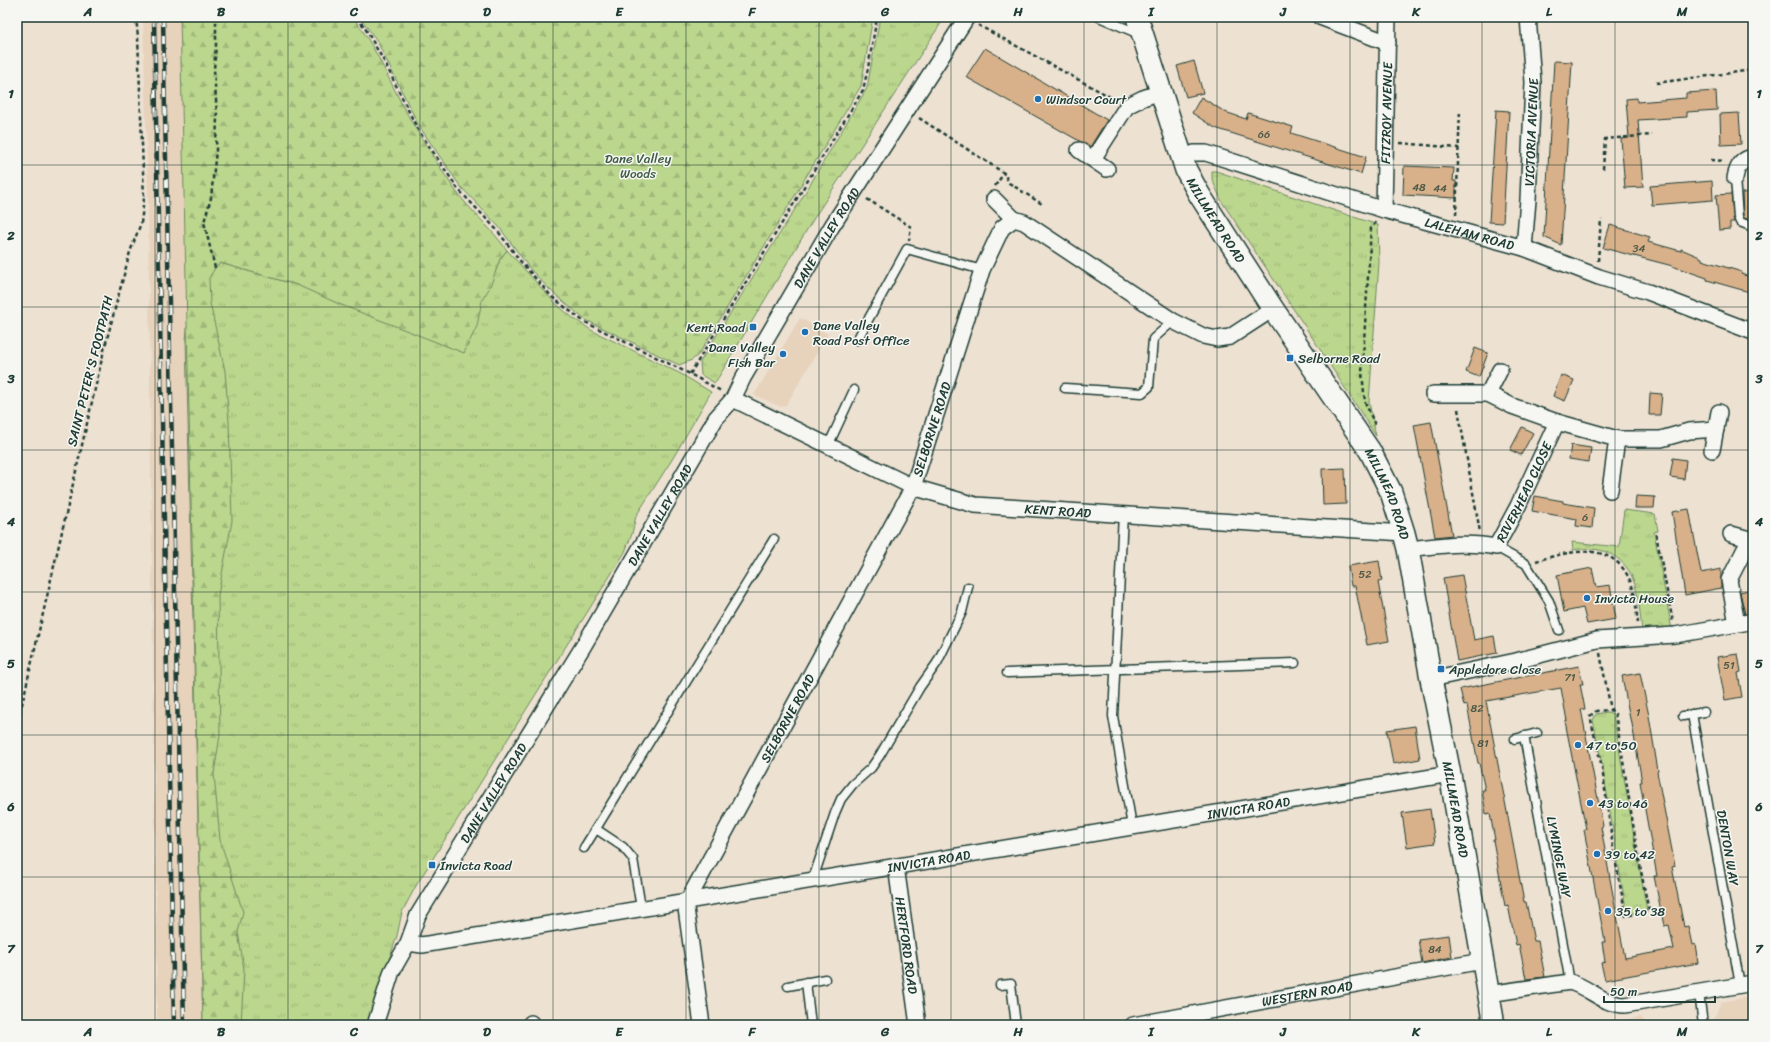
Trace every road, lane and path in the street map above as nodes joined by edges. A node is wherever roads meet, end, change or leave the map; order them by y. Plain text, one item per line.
1 (136, 17) edge
2 (216, 17) edge
3 (357, 17) edge
4 (877, 17) edge
5 (1099, 17) edge
6 (1320, 17) edge
7 (1388, 17) edge
8 (1528, 17) edge
9 (966, 18) edge
10 (1140, 26) edge
11 (1388, 43) junction
12 (1753, 70) edge
13 (1656, 83) dead end
14 (1161, 92) junction
15 (1127, 106) junction
16 (1460, 109) dead end
17 (907, 111) junction
18 (1652, 135) dead end
19 (1386, 142) junction
20 (1459, 148) junction
21 (1079, 150) dead end
22 (1753, 157) edge
23 (1093, 159) junction
24 (1182, 159) junction
25 (1107, 169) dead end
26 (1603, 169) dead end
27 (1735, 178) joint
28 (855, 191) junction
29 (994, 199) dead end
30 (1042, 204) dead end
31 (1384, 210) junction
32 (1014, 219) junction
33 (1601, 219) dead end
34 (1753, 227) edge
35 (1453, 229) junction
36 (1524, 248) junction
37 (907, 249) junction
38 (215, 268) dead end
39 (982, 270) junction
40 (1599, 277) junction
41 (1273, 309) junction
42 (1173, 321) junction
43 (1753, 332) edge
44 (857, 340) dead end
45 (1500, 370) dead end
46 (690, 374) junction
47 (1066, 388) dead end
48 (854, 390) dead end
49 (1455, 393) junction
50 (1432, 394) dead end
51 (1488, 394) junction
52 (733, 399) junction
53 (1719, 412) dead end
54 (1557, 422) junction
55 (1716, 429) junction
56 (1617, 439) junction
57 (828, 446) junction
58 (1712, 450) dead end
59 (1370, 451) junction
60 (913, 487) junction
61 (1610, 490) dead end
62 (1123, 514) junction
63 (1656, 534) dead end
64 (1731, 534) dead end
65 (774, 540) dead end
66 (1752, 540) edge
67 (1406, 541) junction
68 (1489, 545) junction
69 (1526, 564) junction
70 (968, 588) dead end
71 (1559, 630) dead end
72 (1675, 635) junction
73 (1640, 637) junction
74 (1597, 640) junction
75 (1295, 662) dead end
76 (1115, 670) junction
77 (1007, 673) dead end
78 (1431, 679) junction
79 (1611, 710) junction
80 (1704, 712) dead end
81 (1692, 714) junction
82 (1683, 716) dead end
83 (17, 726) edge
84 (1537, 733) dead end
85 (1524, 736) junction
86 (1515, 739) dead end
87 (1450, 774) junction
88 (1132, 826) junction
89 (596, 829) junction
90 (584, 848) dead end
91 (896, 866) junction
92 (813, 880) junction
93 (686, 901) junction
94 (641, 908) junction
95 (408, 943) junction
96 (1482, 961) junction
97 (825, 979) dead end
98 (806, 982) junction
99 (1570, 982) junction
100 (1746, 984) edge
101 (1000, 985) dead end
102 (788, 986) dead end
103 (1699, 992) junction
104 (1488, 994) junction
105 (375, 1025) edge
106 (702, 1025) edge
107 (811, 1025) edge
108 (918, 1025) edge
109 (1016, 1025) edge
110 (1133, 1025) edge
111 (1494, 1025) edge
112 (1703, 1025) edge

1 - 83 path, SAINT PETER'S FOOTPATH
2 - 38 path
3 - 46 path
4 - 46 path
5 - 10 lane
6 - 11 street
7 - 11 street, FITZROY AVENUE
8 - 36 street, VICTORIA AVENUE
9 - 15 path
9 - 17 street, DANE VALLEY ROAD
10 - 14 main road, MILLMEAD ROAD
11 - 19 street, FITZROY AVENUE
12 - 13 path
14 - 15 street
14 - 24 main road, MILLMEAD ROAD
15 - 23 street
16 - 20 path
17 - 28 street, DANE VALLEY ROAD
17 - 30 path
18 - 26 path
19 - 20 path
19 - 31 street, FITZROY AVENUE
20 - 35 path
21 - 23 street
22 - 27 street
23 - 25 street
24 - 31 street, LALEHAM ROAD
24 - 41 main road, MILLMEAD ROAD
27 - 34 lane
28 - 37 path
28 - 52 street, DANE VALLEY ROAD
29 - 32 street
31 - 35 street, LALEHAM ROAD
31 - 59 path
32 - 39 street, SELBORNE ROAD
32 - 42 street
33 - 40 path
35 - 36 street, LALEHAM ROAD
36 - 40 street, LALEHAM ROAD
37 - 39 lane
37 - 44 lane
39 - 60 street, SELBORNE ROAD
40 - 43 street, LALEHAM ROAD
41 - 42 street
41 - 59 main road, MILLMEAD ROAD
42 - 47 lane
45 - 51 street
46 - 52 path
48 - 57 lane
49 - 50 street
49 - 51 street
49 - 68 path
51 - 54 street
52 - 57 street, KENT ROAD
52 - 95 street, DANE VALLEY ROAD
53 - 55 street
54 - 56 street
54 - 68 street, RIVERHEAD CLOSE
55 - 56 street
55 - 58 street
56 - 61 street
57 - 60 street, KENT ROAD
59 - 67 main road, MILLMEAD ROAD
60 - 62 street, KENT ROAD
60 - 93 street, SELBORNE ROAD
62 - 67 street, KENT ROAD
62 - 76 lane
63 - 72 path
64 - 66 street
65 - 89 lane
66 - 72 street
67 - 68 street, RIVERHEAD CLOSE
67 - 78 main road, MILLMEAD ROAD
68 - 69 lane
69 - 71 lane
69 - 73 path
70 - 92 lane
72 - 73 street
73 - 74 street
74 - 78 street
74 - 79 path
75 - 76 lane
76 - 77 lane
76 - 88 lane
78 - 87 main road, MILLMEAD ROAD
79 - 79 path
80 - 81 lane
81 - 82 lane
81 - 100 lane, DENTON WAY
84 - 85 lane
85 - 86 lane
85 - 99 lane, LYMINGE WAY
87 - 88 street, INVICTA ROAD
87 - 96 main road, MILLMEAD ROAD
88 - 91 street, INVICTA ROAD
89 - 90 lane
89 - 94 lane
91 - 92 street, INVICTA ROAD
91 - 108 street, HERTFORD ROAD
92 - 93 street, INVICTA ROAD
93 - 94 street, INVICTA ROAD
93 - 106 street
94 - 95 street, INVICTA ROAD
95 - 105 street, DANE VALLEY ROAD
96 - 104 main road, MILLMEAD ROAD
96 - 110 street, WESTERN ROAD
97 - 98 lane
98 - 102 lane
98 - 107 lane
99 - 103 street
99 - 104 street
100 - 103 street
101 - 109 lane
103 - 112 lane
104 - 111 main road, MILLMEAD ROAD

